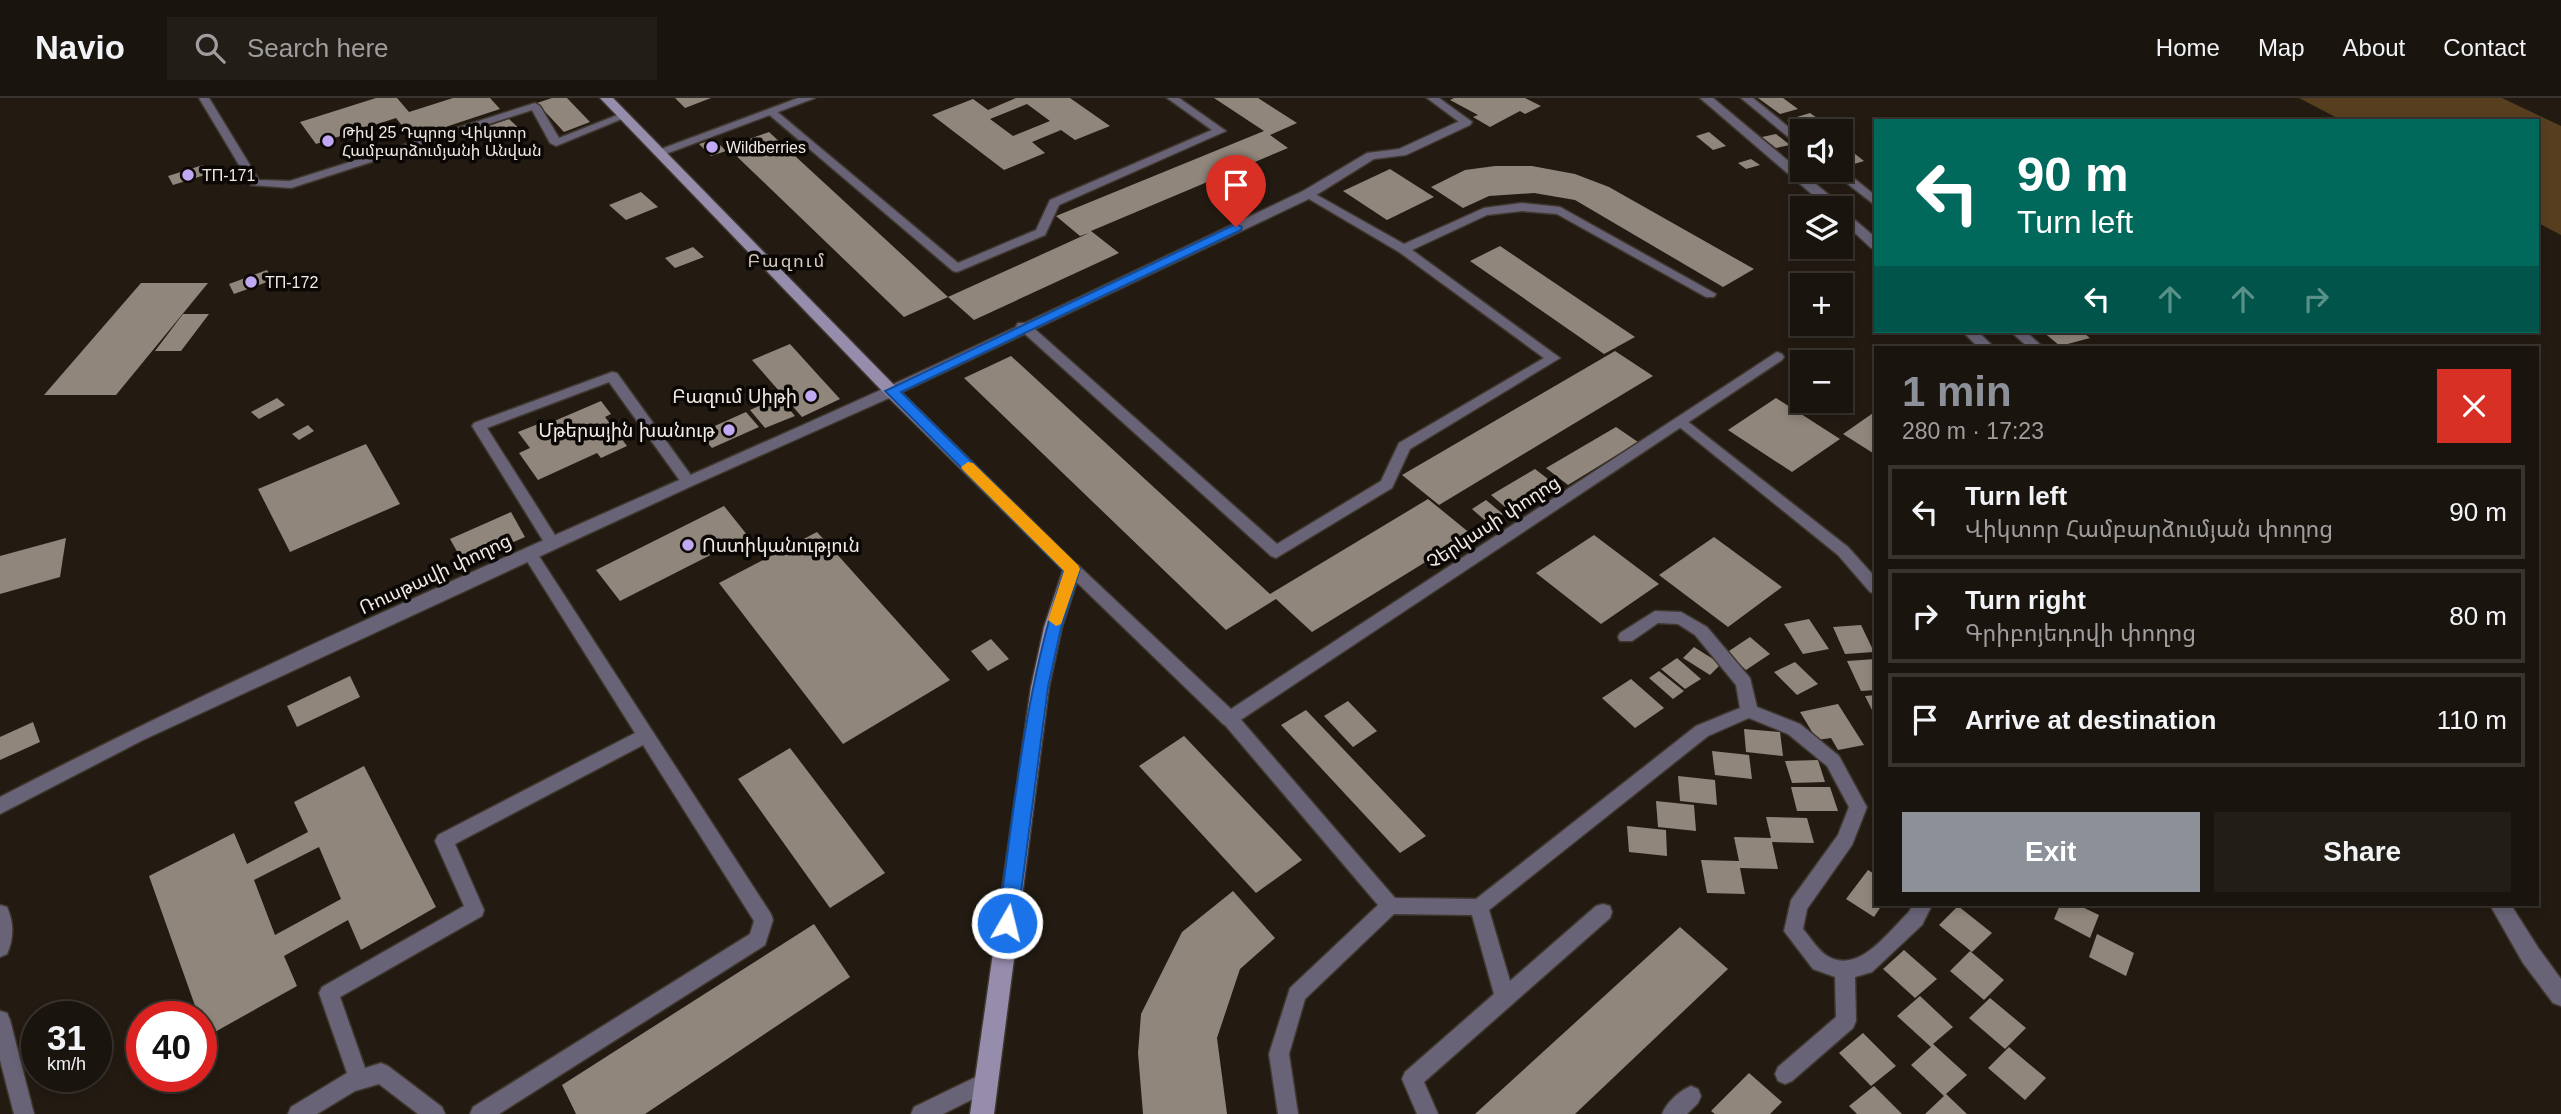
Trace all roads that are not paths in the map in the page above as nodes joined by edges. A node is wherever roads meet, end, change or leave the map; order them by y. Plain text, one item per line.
1 (204, 98) edge
2 (606, 98) edge
3 (809, 98) edge
4 (1172, 98) edge
5 (1432, 98) edge
6 (1706, 98) edge
7 (1746, 98) edge
8 (771, 112) junction
9 (624, 116) junction
10 (1466, 122) joint
11 (1790, 133) edge
12 (659, 152) junction
13 (1851, 182) edge
14 (1308, 194) junction
15 (1822, 196) edge
16 (1874, 200) edge
17 (1853, 224) edge
18 (1874, 243) edge
19 (1403, 249) junction
20 (1710, 294) dead end
21 (1023, 327) junction
22 (1971, 333) edge
23 (2019, 333) edge
24 (1986, 346) edge
25 (2034, 346) edge
26 (1777, 357) dead end
27 (891, 391) junction
28 (1682, 422) junction
29 (688, 481) junction
30 (552, 543) junction
31 (530, 554) junction
32 (1072, 569) junction
33 (1874, 586) edge
34 (1626, 636) dead end
35 (1749, 710) junction
36 (1230, 719) junction
37 (646, 735) junction
38 (0, 806) edge
39 (1390, 906) junction
40 (1479, 906) junction
41 (1922, 906) edge
42 (2501, 906) edge
43 (0, 912) edge
44 (1603, 912) dead end
45 (0, 948) edge
46 (1845, 971) junction
47 (2561, 996) edge
48 (1505, 997) junction
49 (0, 1020) edge
50 (1785, 1074) dead end
51 (359, 1079) junction
52 (986, 1082) junction
53 (1690, 1096) dead end
54 (24, 1114) edge
55 (298, 1114) edge
56 (436, 1114) edge
57 (480, 1114) edge
58 (921, 1114) edge
59 (982, 1114) edge
60 (1288, 1114) edge
61 (1428, 1114) edge
62 (1672, 1114) edge

1 - 9 lane
2 - 9 street
3 - 8 street
4 - 8 lane
5 - 10 lane
6 - 15 street
7 - 11 lane
8 - 12 street
9 - 12 street
10 - 14 street, Ռուսթավի փողոց
12 - 27 street
13 - 16 lane
14 - 19 lane
14 - 21 street, Ռուսթավի փողոց
17 - 18 street
19 - 20 lane
19 - 21 lane
21 - 27 street, Ռուսթավի փողոց
22 - 24 street
23 - 25 lane
26 - 28 street, Չերկասի փողոց
27 - 29 street, Ռուսթավի փողոց
27 - 32 street
28 - 33 lane
28 - 36 street, Չերկասի փողոց
29 - 30 street, Ռուսթավի փողոց
29 - 30 lane
30 - 31 street, Ռուսթավի փողոց
31 - 37 lane
31 - 38 street, Ռուսթավի փողոց
32 - 36 street
32 - 52 street
34 - 35 lane
35 - 40 lane
35 - 46 lane
36 - 39 lane
37 - 51 lane
37 - 57 lane
39 - 40 lane
39 - 60 lane
40 - 48 lane
41 - 46 lane
42 - 47 street
43 - 45 lane
44 - 48 lane
46 - 50 lane
48 - 61 lane
49 - 54 lane
51 - 55 lane
51 - 56 lane
52 - 58 lane
52 - 59 street
53 - 62 lane

